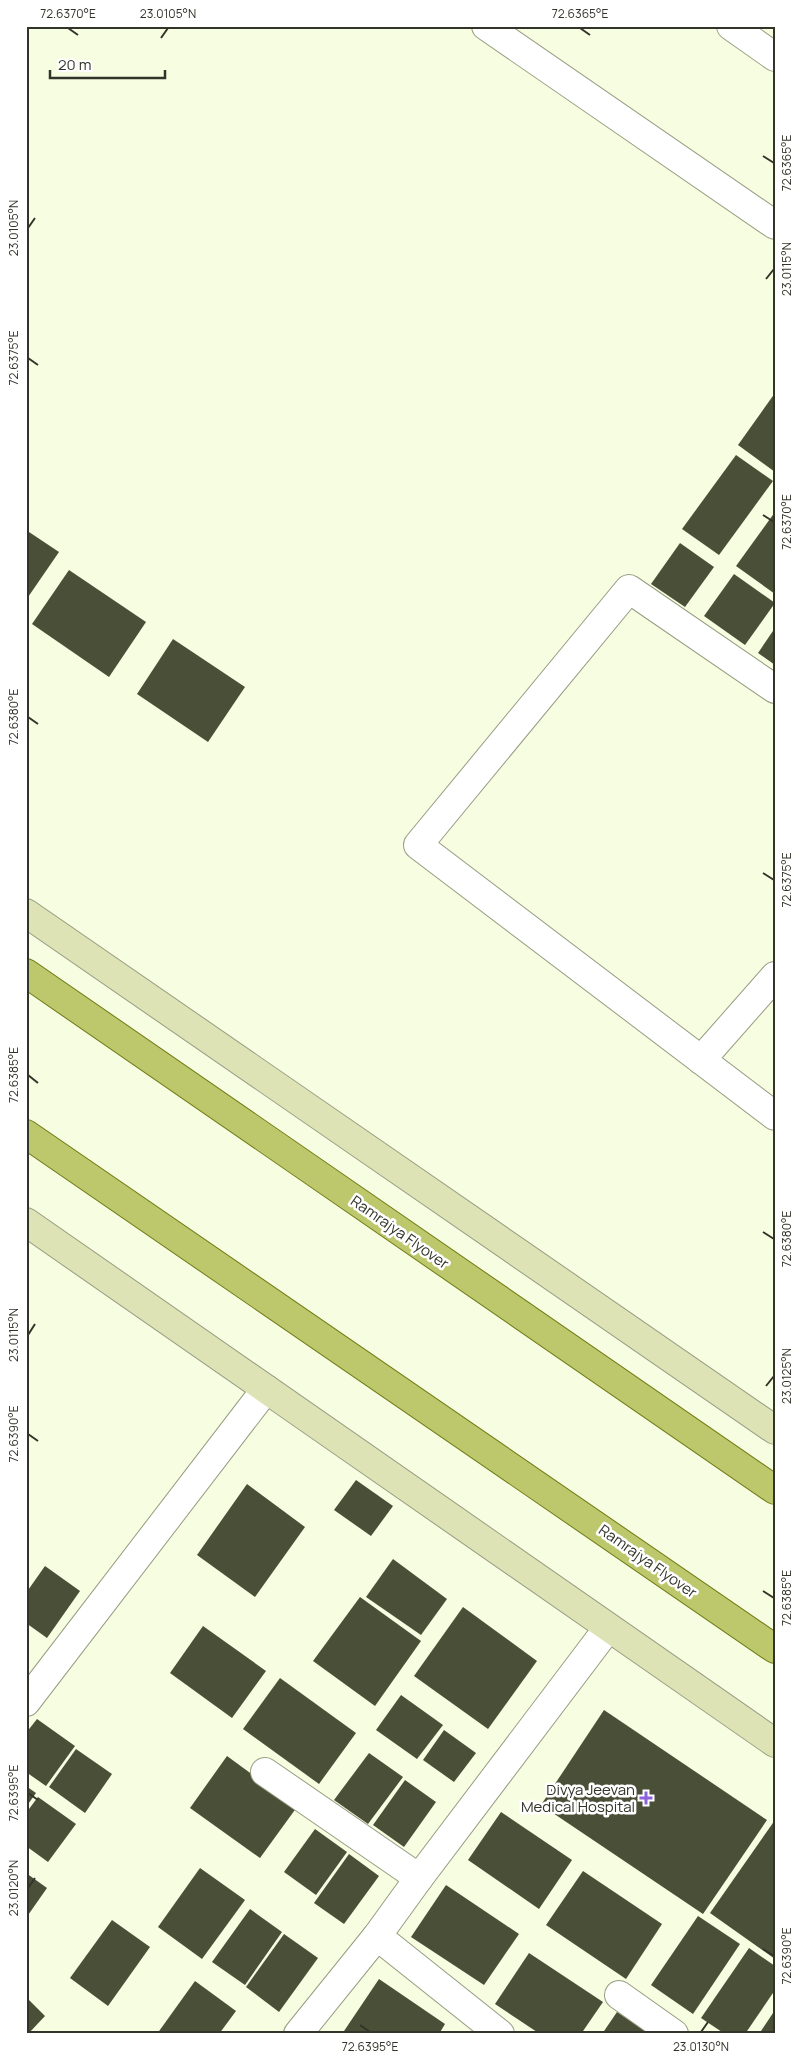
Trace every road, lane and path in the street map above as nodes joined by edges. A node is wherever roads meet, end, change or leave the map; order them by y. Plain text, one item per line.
1 (486, 26) edge
2 (731, 26) edge
3 (775, 57) edge
4 (775, 225) edge
5 (775, 689) edge
6 (26, 913) edge
7 (26, 973) edge
8 (775, 976) edge
9 (701, 1060) junction
10 (775, 1116) edge
11 (26, 1134) edge
12 (26, 1222) edge
13 (266, 1389) junction
14 (775, 1430) edge
15 (775, 1490) edge
16 (608, 1628) junction
17 (775, 1649) edge
18 (26, 1702) edge
19 (775, 1743) edge
20 (265, 1772) dead end
21 (419, 1878) junction
22 (377, 1936) junction
23 (619, 1995) dead end
24 (298, 2034) edge
25 (500, 2034) edge
26 (674, 2034) edge

1 - 4 street
2 - 3 street
5 - 9 street
6 - 14 street
7 - 15 main road, Ramrajya Flyover
8 - 9 street
9 - 10 street
11 - 17 main road, Ramrajya Flyover
12 - 13 street
13 - 16 street
13 - 18 street
16 - 19 street
16 - 21 street
20 - 21 street
21 - 22 street
22 - 24 street
22 - 25 street
23 - 26 street

